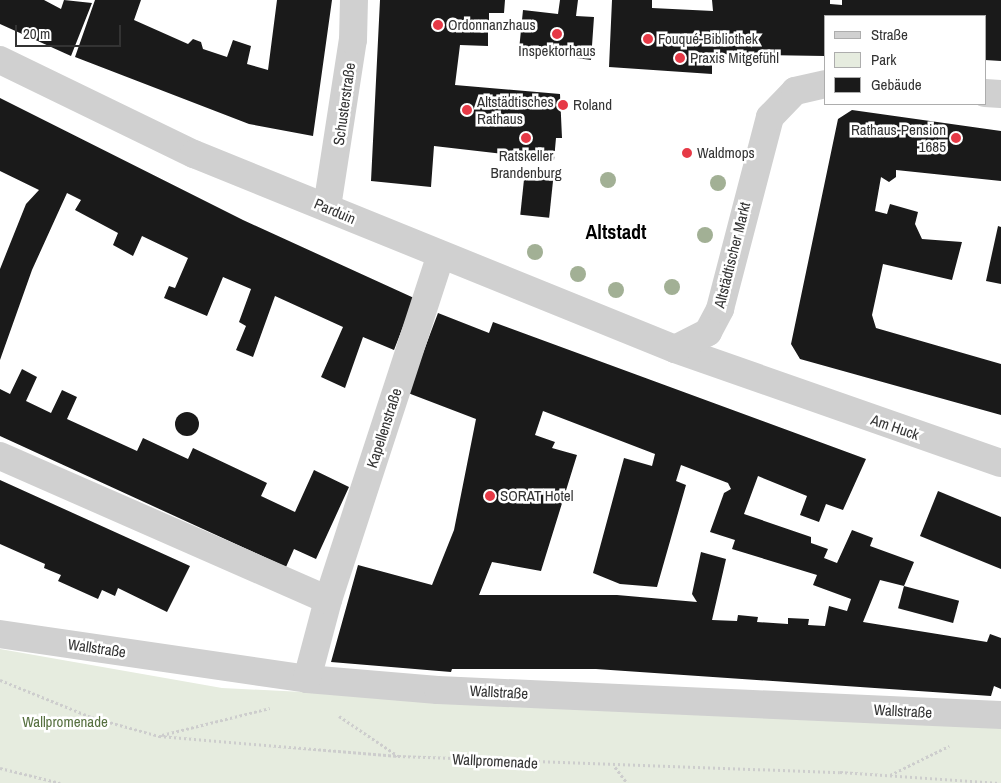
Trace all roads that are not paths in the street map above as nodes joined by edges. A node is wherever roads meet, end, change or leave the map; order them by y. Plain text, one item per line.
1 (354, 0) edge
2 (0, 60) edge
3 (824, 84) edge
4 (986, 93) edge
5 (1001, 94) edge
6 (327, 207) junction
7 (440, 257) junction
8 (675, 349) junction
9 (0, 456) edge
10 (1001, 463) edge
11 (328, 600) junction
12 (0, 634) edge
13 (307, 679) junction
14 (1001, 715) edge

1 - 6 street, Schusterstraße
2 - 6 street, Parduin
3 - 8 street, Altstädtischer Markt
4 - 5 street
6 - 7 street, Parduin
7 - 8 street, Parduin
7 - 11 street, Kapellenstraße
8 - 10 street, Am Huck
9 - 11 street
11 - 13 street, Kapellenstraße
12 - 13 street, Wallstraße
13 - 14 street, Wallstraße

